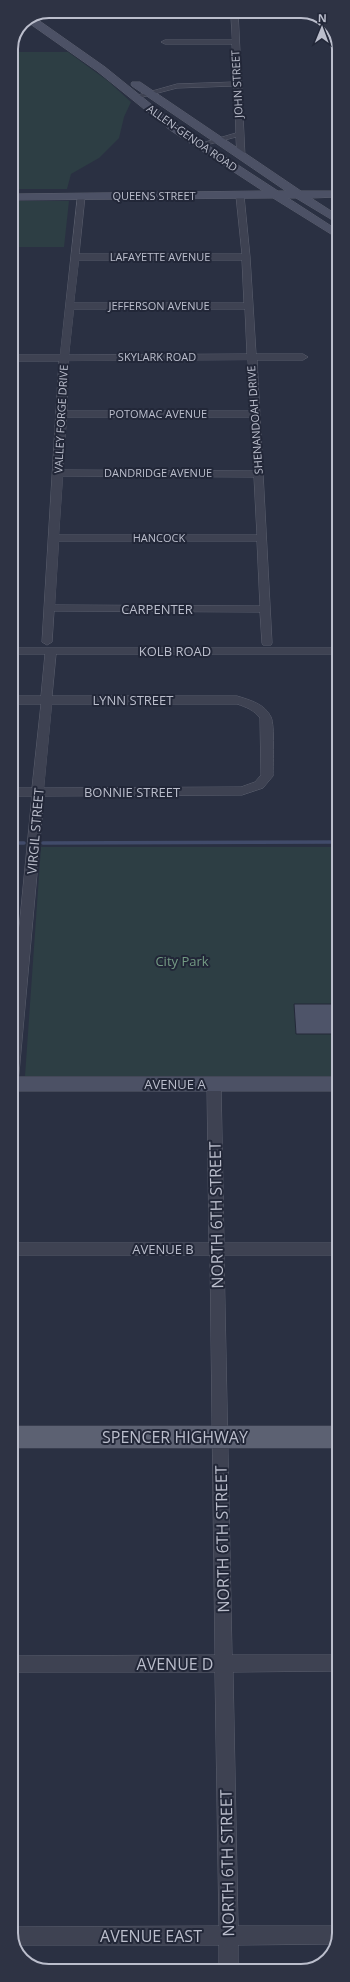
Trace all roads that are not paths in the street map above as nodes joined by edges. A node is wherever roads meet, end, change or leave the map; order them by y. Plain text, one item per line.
1 (234, 18) edge
2 (41, 19) edge
3 (34, 22) edge
4 (57, 34) junction
5 (165, 42) dead end
6 (235, 42) junction
7 (237, 84) junction
8 (149, 93) junction
9 (136, 97) junction
10 (240, 134) junction
11 (217, 141) junction
12 (199, 145) junction
13 (241, 157) junction
14 (332, 194) edge
15 (297, 195) junction
16 (81, 196) junction
17 (240, 196) junction
18 (276, 196) junction
19 (18, 197) edge
20 (332, 217) edge
21 (332, 232) edge
22 (74, 257) junction
23 (246, 257) junction
24 (70, 306) junction
25 (248, 306) junction
26 (250, 357) junction
27 (303, 357) dead end
28 (18, 358) edge
29 (64, 358) junction
30 (62, 414) junction
31 (254, 414) junction
32 (58, 473) junction
33 (259, 474) junction
34 (55, 538) junction
35 (262, 538) junction
36 (49, 608) junction
37 (265, 609) junction
38 (267, 643) dead end
39 (49, 646) junction
40 (18, 650) edge
41 (332, 650) edge
42 (18, 700) edge
43 (46, 700) junction
44 (253, 788) joint
45 (18, 792) edge
46 (38, 792) junction
47 (18, 1008) edge
48 (18, 1084) edge
49 (214, 1084) junction
50 (332, 1084) edge
51 (18, 1249) edge
52 (217, 1249) junction
53 (332, 1249) edge
54 (18, 1437) edge
55 (220, 1437) junction
56 (332, 1437) edge
57 (332, 1663) edge
58 (18, 1664) edge
59 (224, 1664) junction
60 (332, 1935) edge
61 (18, 1936) edge
62 (228, 1936) junction
63 (229, 1964) edge

1 - 6 street, JOHN STREET
2 - 4 main road, ALLEN-GENOA ROAD
3 - 4 main road, ALLEN-GENOA ROAD
4 - 8 main road, ALLEN-GENOA ROAD
4 - 9 main road, ALLEN-GENOA ROAD
5 - 6 street
6 - 7 street, JOHN STREET
7 - 8 street
7 - 10 street, JOHN STREET
8 - 9 street
8 - 11 main road, ALLEN-GENOA ROAD
9 - 12 main road, ALLEN-GENOA ROAD
10 - 11 street
10 - 13 street, JOHN STREET
11 - 12 street
11 - 13 main road, ALLEN-GENOA ROAD
12 - 18 main road, ALLEN-GENOA ROAD
13 - 15 main road, ALLEN-GENOA ROAD
14 - 15 main road, QUEENS STREET
15 - 18 main road, QUEENS STREET
15 - 20 main road, ALLEN-GENOA ROAD
16 - 17 main road, QUEENS STREET
16 - 19 main road, QUEENS STREET
16 - 22 street, VALLEY FORGE DRIVE
17 - 18 main road, QUEENS STREET
17 - 23 street, SHENANDOAH DRIVE
18 - 21 main road, ALLEN-GENOA ROAD
22 - 23 street, LAFAYETTE AVENUE
22 - 24 street, VALLEY FORGE DRIVE
23 - 25 street, SHENANDOAH DRIVE
24 - 25 street, JEFFERSON AVENUE
24 - 29 street, VALLEY FORGE DRIVE
25 - 26 street, SHENANDOAH DRIVE
26 - 27 street, SKYLARK ROAD
26 - 29 street, SKYLARK ROAD
26 - 31 street, SHENANDOAH DRIVE
28 - 29 street, SKYLARK ROAD
29 - 30 street, VALLEY FORGE DRIVE
30 - 31 street, POTOMAC AVENUE
30 - 32 street, VALLEY FORGE DRIVE
31 - 33 street, SHENANDOAH DRIVE
32 - 33 street, DANDRIDGE AVENUE
32 - 34 street, VALLEY FORGE DRIVE
33 - 35 street, SHENANDOAH DRIVE
34 - 35 street, HANCOCK
34 - 36 street, VALLEY FORGE DRIVE
35 - 37 street, SHENANDOAH DRIVE
36 - 37 street, CARPENTER
36 - 39 street, VALLEY FORGE DRIVE
37 - 38 street, SHENANDOAH DRIVE
39 - 40 street, KOLB ROAD
39 - 41 street, KOLB ROAD
39 - 43 street, VIRGIL STREET
42 - 43 street, LYNN STREET
43 - 44 street, LYNN STREET
43 - 46 street, VIRGIL STREET
44 - 46 street, BONNIE STREET
45 - 46 street, BONNIE STREET
46 - 47 street, VIRGIL STREET
48 - 49 main road, AVENUE A
49 - 50 main road, AVENUE A
49 - 52 street, NORTH 6TH STREET
51 - 52 street, AVENUE B
52 - 53 street, AVENUE B
52 - 55 street, NORTH 6TH STREET
54 - 55 main road, SPENCER HIGHWAY
55 - 56 main road, SPENCER HIGHWAY
55 - 59 street, NORTH 6TH STREET
57 - 59 street, AVENUE D
58 - 59 street, AVENUE D
59 - 62 street, NORTH 6TH STREET
60 - 62 street, AVENUE EAST
61 - 62 street, AVENUE EAST
62 - 63 street, NORTH 6TH STREET

